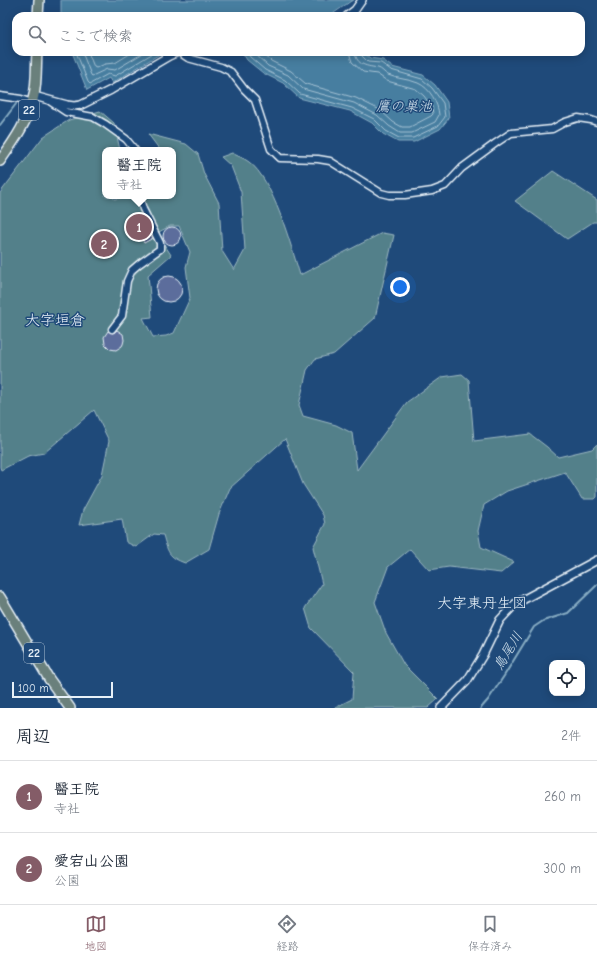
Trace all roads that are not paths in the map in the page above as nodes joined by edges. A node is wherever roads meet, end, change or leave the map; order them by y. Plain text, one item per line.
1 (39, 0) edge
2 (362, 0) edge
3 (38, 12) edge
4 (352, 12) edge
5 (37, 56) edge
6 (169, 56) edge
7 (185, 56) edge
8 (0, 96) edge
9 (43, 99) junction
10 (33, 100) junction
11 (597, 122) edge
12 (133, 147) edge
13 (0, 161) edge
14 (140, 199) edge
15 (112, 328) dead end
16 (597, 560) edge
17 (0, 597) edge
18 (70, 708) edge
19 (441, 708) edge

1 - 3 main road
2 - 4 street
5 - 10 main road, 22
6 - 9 street
7 - 11 street
8 - 10 street
9 - 10 street
9 - 12 street
10 - 13 main road, 22
14 - 15 street
16 - 19 street
17 - 18 main road, 22

